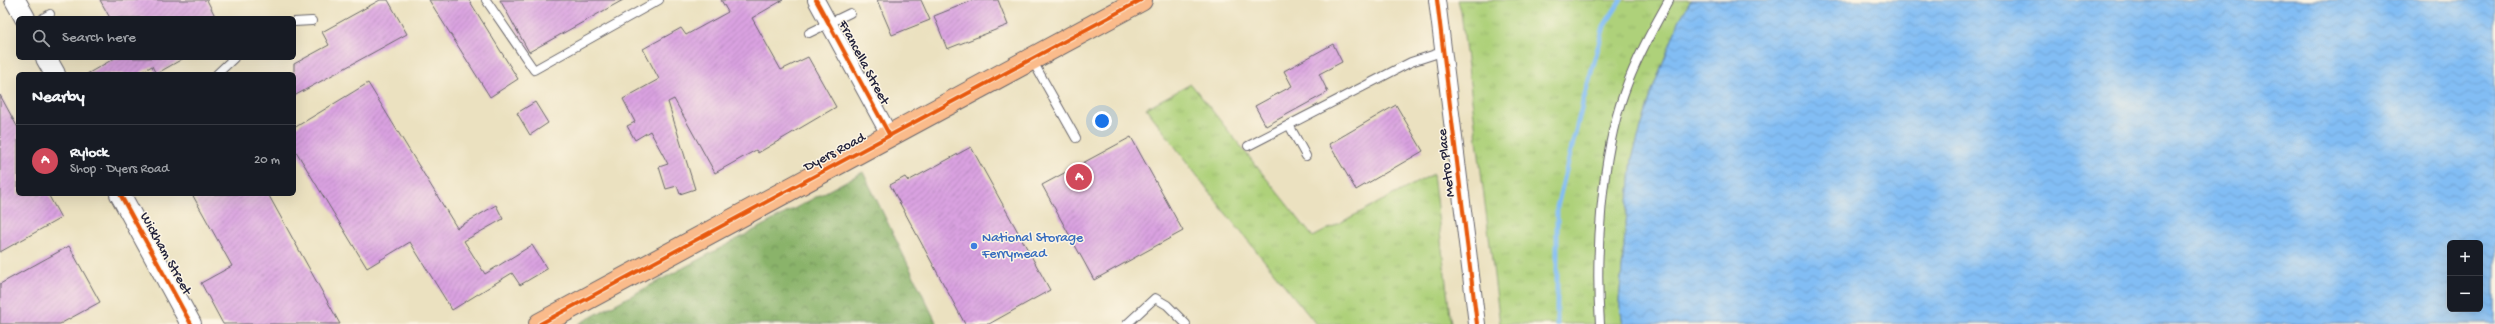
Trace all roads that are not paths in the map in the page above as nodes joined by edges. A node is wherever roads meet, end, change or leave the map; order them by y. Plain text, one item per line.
1 (15, 0) edge
2 (486, 0) edge
3 (659, 0) edge
4 (816, 0) edge
5 (1141, 0) edge
6 (1437, 0) edge
7 (1669, 0) edge
8 (850, 13) dead end
9 (24, 16) edge
10 (312, 20) dead end
11 (296, 22) edge
12 (829, 24) junction
13 (809, 33) dead end
14 (1444, 51) junction
15 (47, 60) edge
16 (232, 60) edge
17 (1032, 60) junction
18 (54, 72) edge
19 (219, 72) edge
20 (1289, 125) junction
21 (890, 136) junction
22 (1076, 138) dead end
23 (1248, 146) dead end
24 (1306, 156) dead end
25 (121, 196) edge
26 (191, 324) edge
27 (540, 324) edge
28 (1126, 324) edge
29 (1186, 324) edge
30 (1477, 324) edge
31 (1600, 324) edge

1 - 9 street
2 - 3 lane
4 - 12 street, Francella Street
5 - 17 highway, Dyers Road
6 - 14 street, Metro Place
7 - 31 lane
8 - 12 lane
10 - 11 lane
12 - 13 lane
12 - 21 street, Francella Street
14 - 20 lane
14 - 30 street, Metro Place
15 - 18 street
16 - 19 lane
17 - 21 highway, Dyers Road
17 - 22 lane
20 - 23 lane
20 - 24 lane
21 - 27 highway, Dyers Road
25 - 26 street, Wickham Street
28 - 29 lane

